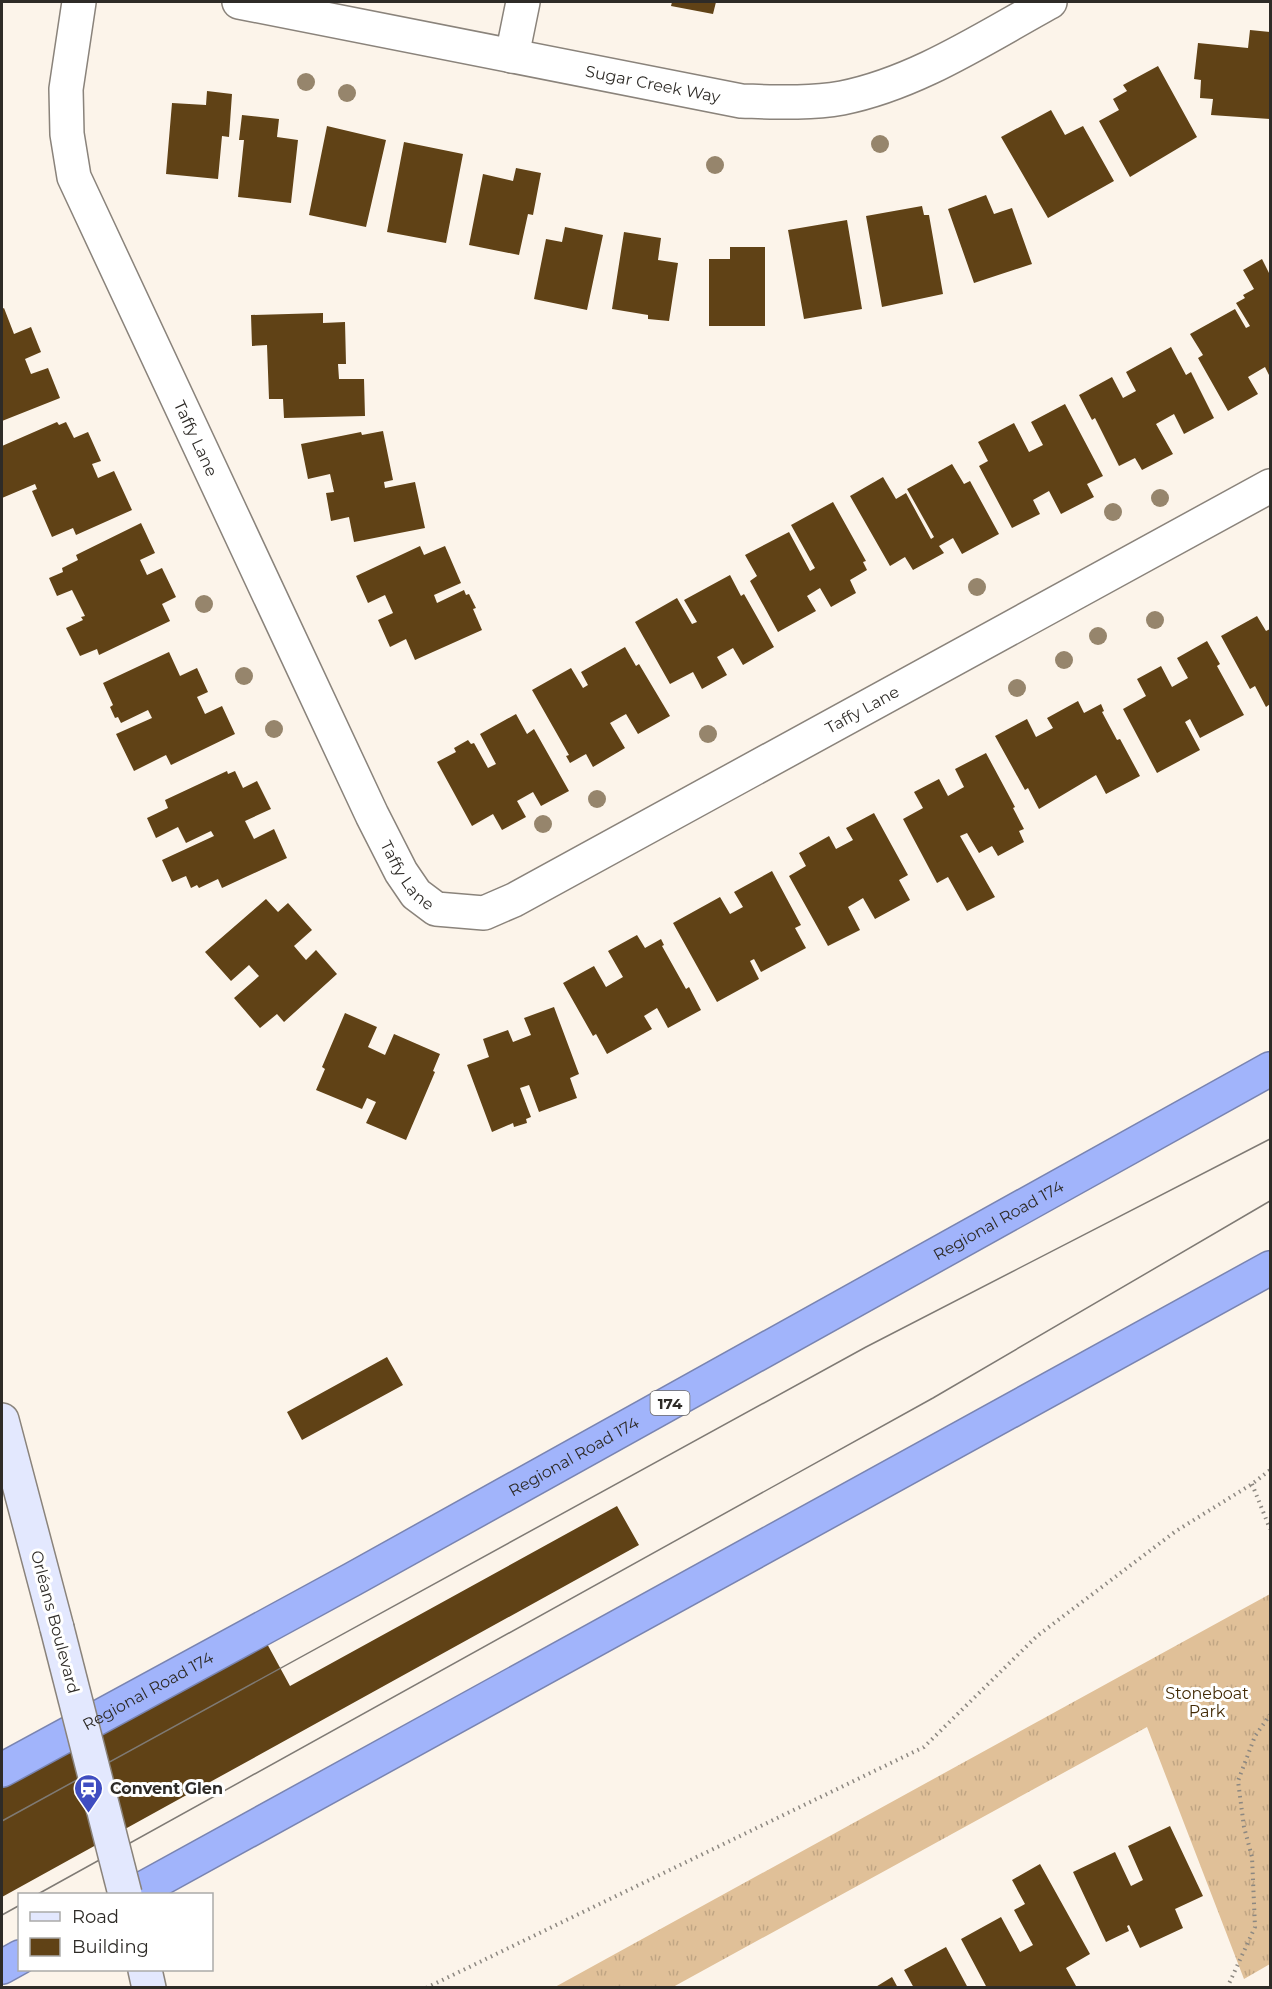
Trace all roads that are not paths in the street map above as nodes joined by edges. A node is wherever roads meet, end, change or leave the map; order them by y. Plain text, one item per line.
1 (78, 2) edge
2 (239, 2) edge
3 (523, 2) edge
4 (1050, 2) edge
5 (512, 56) junction
6 (1270, 486) edge
7 (1270, 1069) edge
8 (1270, 1268) edge
9 (2, 1420) edge
10 (2, 1770) edge
11 (125, 1893) edge
12 (135, 1893) edge
13 (18, 1958) edge
14 (2, 1967) edge
15 (145, 1971) edge
16 (150, 1988) edge

1 - 6 street, Taffy Lane
2 - 5 street, Sugar Creek Way
3 - 5 street
4 - 5 street, Sugar Creek Way
7 - 10 highway, Regional Road 174 / 174
8 - 12 highway
9 - 11 main road, Orléans Boulevard, bridge
13 - 14 highway
15 - 16 main road

